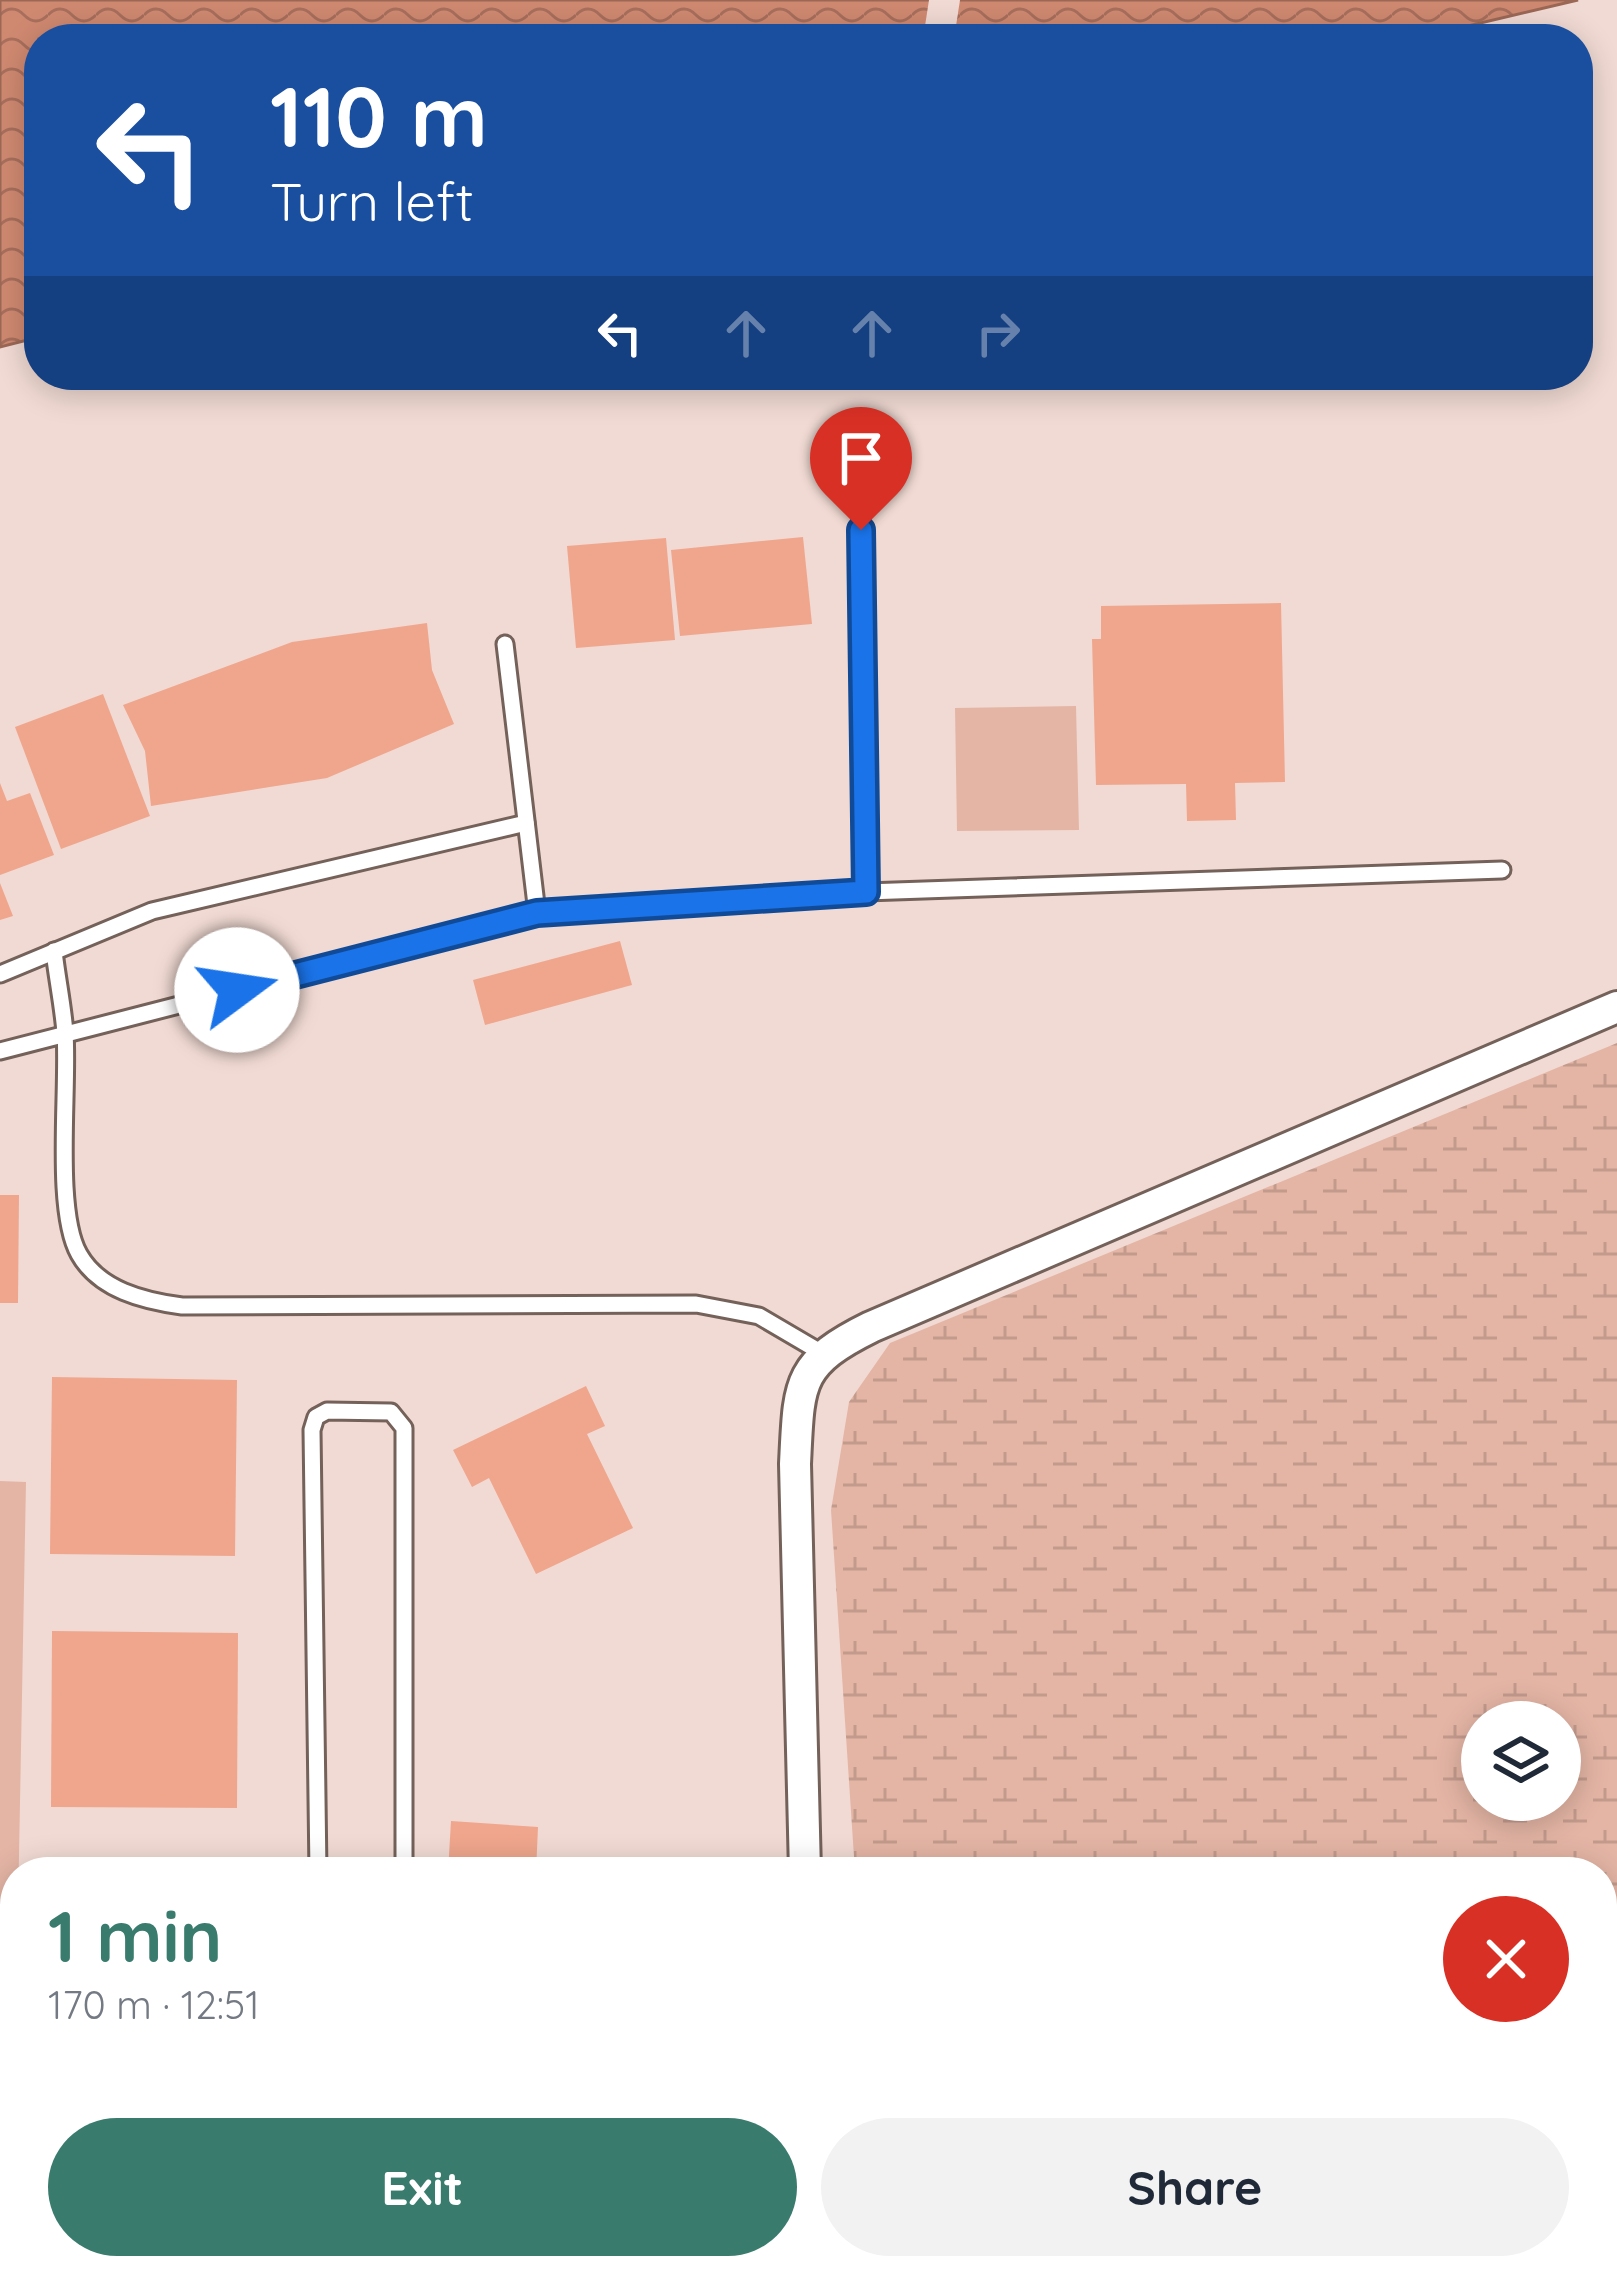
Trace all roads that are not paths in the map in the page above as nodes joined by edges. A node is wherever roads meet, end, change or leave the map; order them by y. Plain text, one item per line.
1 (860, 484) dead end
2 (505, 644) dead end
3 (526, 824) junction
4 (1502, 870) dead end
5 (866, 892) junction
6 (537, 913) junction
7 (54, 951) junction
8 (0, 974) edge
9 (1617, 1007) edge
10 (65, 1033) junction
11 (0, 1051) edge
12 (822, 1353) junction
13 (318, 1857) edge
14 (404, 1857) edge
15 (805, 1857) edge

1 - 5 lane
2 - 3 lane
3 - 6 lane
3 - 7 lane
4 - 5 lane
5 - 6 lane
6 - 10 lane
7 - 8 lane
7 - 10 lane
9 - 12 street
10 - 11 lane
10 - 12 lane
12 - 15 street
13 - 14 lane

